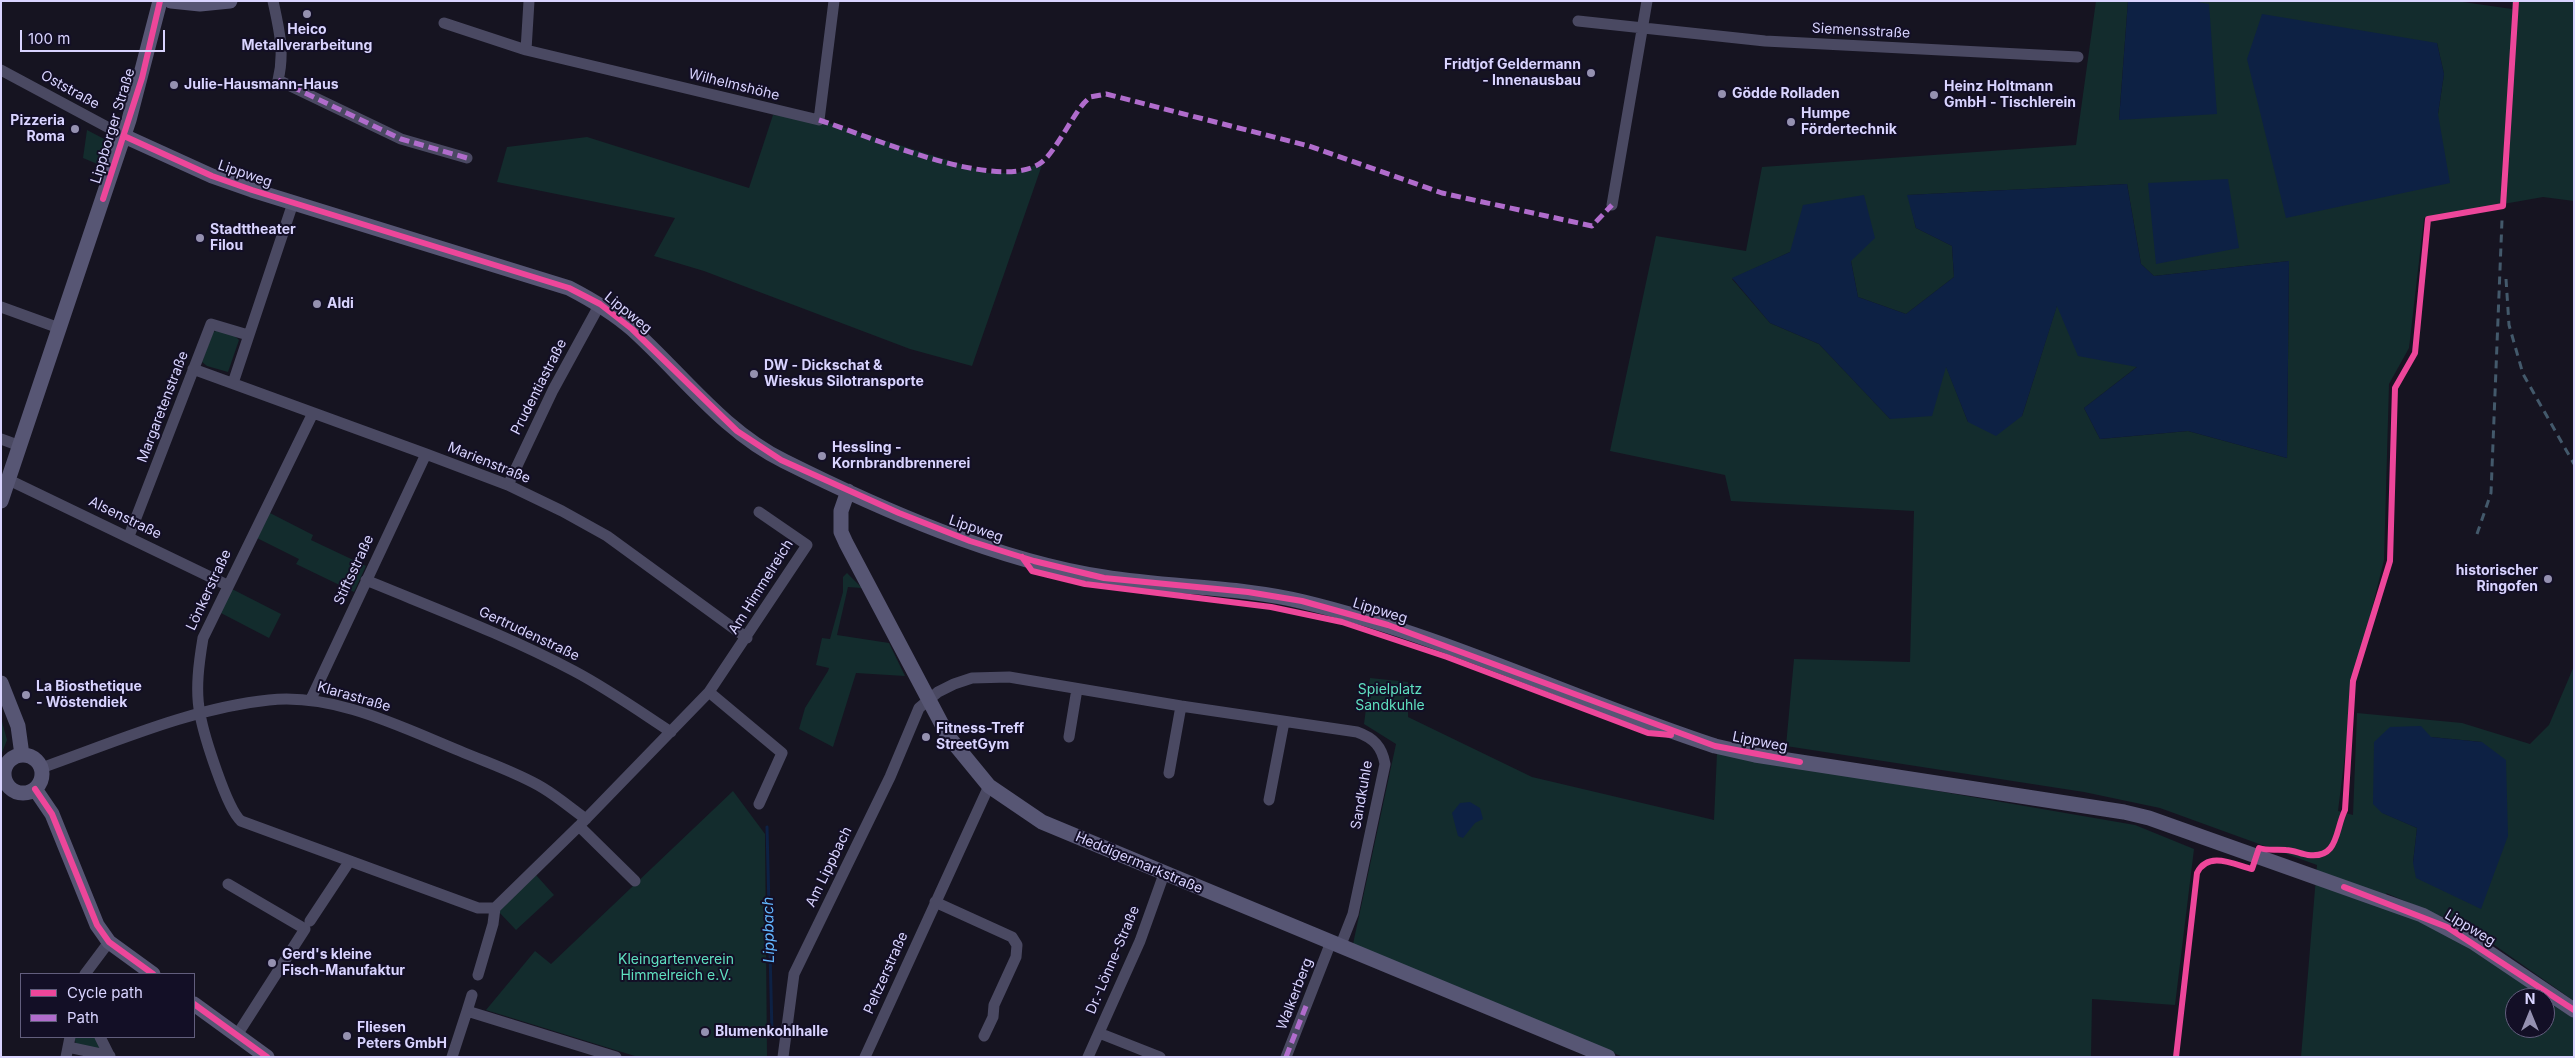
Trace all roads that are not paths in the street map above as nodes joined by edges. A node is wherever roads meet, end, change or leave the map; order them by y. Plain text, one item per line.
1 (160, 1) edge
2 (171, 1) edge
3 (230, 1) edge
4 (273, 1) edge
5 (529, 1) edge
6 (834, 1) edge
7 (1647, 1) edge
8 (1578, 21) dead end
9 (444, 23) dead end
10 (1643, 29) junction
11 (526, 50) junction
12 (2078, 57) dead end
13 (1, 70) edge
14 (124, 136) junction
15 (467, 158) dead end
16 (293, 203) junction
17 (1612, 205) dead end
18 (600, 304) junction
19 (1, 307) edge
20 (59, 328) junction
21 (248, 335) junction
22 (193, 369) junction
23 (233, 383) junction
24 (313, 413) junction
25 (1, 439) edge
26 (20, 446) junction
27 (426, 454) junction
28 (9, 480) junction
29 (508, 485) junction
30 (848, 491) junction
31 (1, 501) edge
32 (760, 512) dead end
33 (129, 536) junction
34 (366, 580) junction
35 (227, 585) junction
36 (747, 638) junction
37 (1, 682) edge
38 (1077, 689) junction
39 (709, 692) junction
40 (928, 698) junction
41 (311, 699) junction
42 (1181, 706) junction
43 (200, 714) junction
44 (1284, 722) junction
45 (671, 732) junction
46 (1069, 737) dead end
47 (22, 755) junction
48 (41, 768) junction
49 (1168, 773) dead end
50 (3, 780) edge
51 (989, 786) junction
52 (35, 789) junction
53 (1269, 800) dead end
54 (760, 804) dead end
55 (582, 823) junction
56 (349, 862) junction
57 (1164, 874) junction
58 (635, 881) dead end
59 (228, 884) dead end
60 (935, 902) junction
61 (495, 908) junction
62 (310, 921) dead end
63 (109, 942) junction
64 (1336, 944) junction
65 (86, 973) edge
66 (152, 973) edge
67 (478, 975) dead end
68 (472, 995) dead end
69 (195, 1005) edge
70 (2574, 1010) edge
71 (467, 1011) junction
72 (1099, 1032) junction
73 (237, 1035) junction
74 (984, 1036) dead end
75 (100, 1038) edge
76 (68, 1047) edge
77 (616, 1056) edge
78 (110, 1057) edge
79 (267, 1057) edge
80 (452, 1057) edge
81 (783, 1057) edge
82 (865, 1057) edge
83 (1088, 1057) edge
84 (1160, 1057) edge
85 (1286, 1057) edge
86 (1608, 1057) edge

1 - 14 street, Lippborger Straße
2 - 3 street
4 - 15 street
5 - 11 street
6 - 11 street, Wilhelmshöhe
7 - 10 street
8 - 10 street, Siemensstraße
9 - 11 street, Wilhelmshöhe
10 - 12 street, Siemensstraße
10 - 17 street
13 - 14 street, Oststraße
14 - 16 street, Lippweg
14 - 20 street, Lippborger Straße
16 - 18 street, Lippweg
16 - 21 street
18 - 29 street, Prudentiastraße
18 - 30 street, Lippweg
19 - 20 street
20 - 26 street, Lippborger Straße
21 - 22 street, Margaretenstraße
21 - 23 street
22 - 23 street, Marienstraße
22 - 33 street, Margaretenstraße
23 - 24 street, Marienstraße
24 - 27 street, Marienstraße
24 - 35 street, Lönkerstraße
25 - 26 street
26 - 28 street, Lippborger Straße
27 - 29 street, Marienstraße
27 - 34 street, Stiftsstraße
28 - 31 street, Lippborger Straße
28 - 33 street, Alsenstraße
29 - 36 street, Marienstraße
30 - 40 street, Heddigermarkstraße
30 - 70 street, Lippweg
32 - 36 street, Am Himmelreich
33 - 35 street, Alsenstraße
34 - 41 street, Stiftsstraße
34 - 45 street, Gertrudenstraße
35 - 43 street, Lönkerstraße
36 - 39 street, Am Himmelreich
37 - 47 street
38 - 40 street, Sandkuhle
38 - 42 street, Sandkuhle
38 - 46 street
39 - 45 street, Am Himmelreich
39 - 54 street
40 - 51 street, Heddigermarkstraße
40 - 81 street, Am Lippbach
41 - 43 street, Klarastraße
41 - 55 street, Klarastraße
42 - 44 street, Sandkuhle
42 - 49 street
43 - 48 street, Klarastraße
43 - 56 street, Lönkerstraße
44 - 53 street
44 - 64 street, Sandkuhle
45 - 55 street, Am Himmelreich
47 - 48 street
47 - 50 street
48 - 52 street
50 - 52 street
51 - 57 street, Heddigermarkstraße
51 - 60 street, Peltzerstraße
52 - 63 street
55 - 58 street
55 - 61 street, Am Himmelreich
56 - 61 street, Lönkerstraße
56 - 62 street
57 - 64 street, Heddigermarkstraße
57 - 72 street, Dr.-Lönne-Straße
59 - 73 street
60 - 74 street
60 - 82 street, Peltzerstraße
61 - 67 street
63 - 65 street
63 - 66 street
64 - 85 street, Walkerberg
64 - 86 street, Heddigermarkstraße
68 - 71 street
69 - 73 street
71 - 77 street
71 - 80 street
72 - 83 street, Dr.-Lönne-Straße
72 - 84 street
73 - 79 street
75 - 78 street
76 - 78 street

